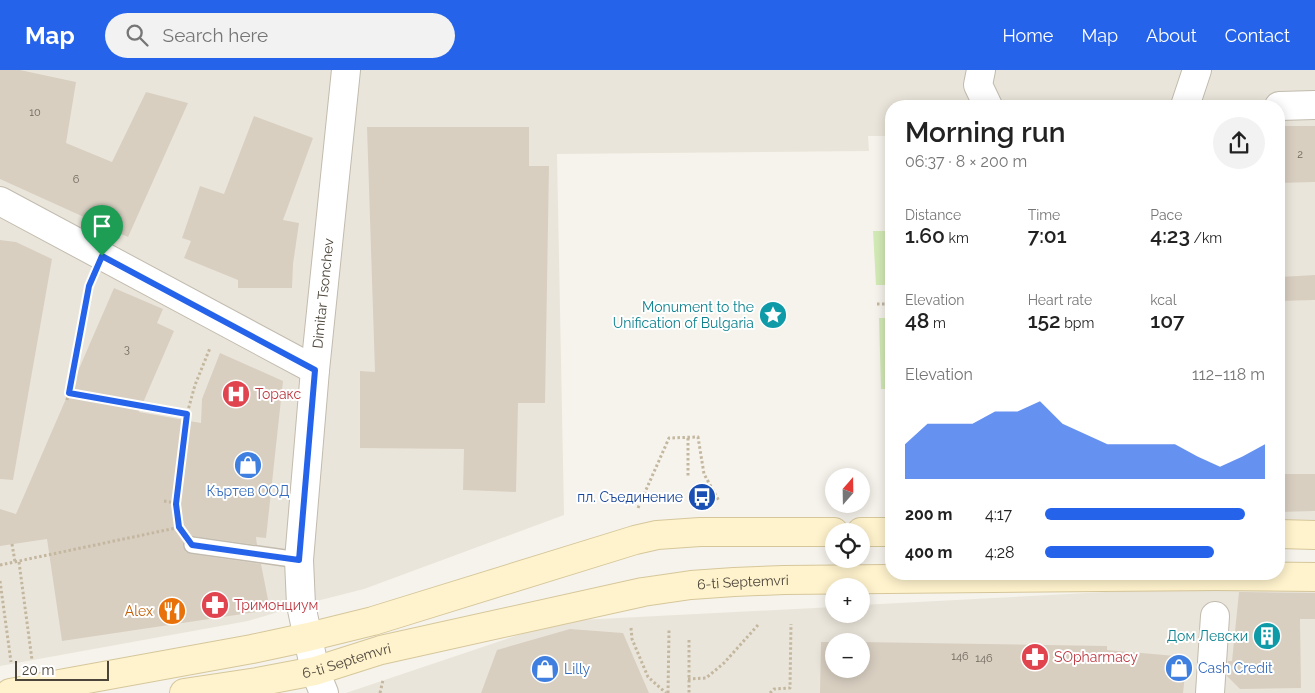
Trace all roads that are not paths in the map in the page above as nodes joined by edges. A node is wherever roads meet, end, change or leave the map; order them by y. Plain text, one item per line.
1 (346, 70) edge
2 (982, 70) edge
3 (1197, 70) edge
4 (984, 100) edge
5 (1187, 100) edge
6 (1315, 105) edge
7 (1285, 106) edge
8 (0, 200) edge
9 (315, 370) junction
10 (825, 532) edge
11 (870, 532) edge
12 (885, 532) edge
13 (1285, 534) edge
14 (1315, 536) edge
15 (192, 545) road end
16 (299, 560) junction
17 (1285, 577) edge
18 (1315, 577) edge
19 (885, 579) edge
20 (1215, 616) dead end
21 (308, 637) junction
22 (320, 682) edge
23 (10, 693) edge
24 (184, 693) edge
25 (1210, 693) edge

1 - 9 street, Dimitar Tsonchev
2 - 4 street
3 - 5 street
6 - 7 street
8 - 9 street
9 - 16 street, Dimitar Tsonchev
10 - 21 main road
11 - 12 main road
13 - 14 main road
15 - 16 lane
16 - 21 street, Dimitar Tsonchev
17 - 18 main road, 6-ti Septemvri
19 - 22 main road, 6-ti Septemvri
20 - 25 street
21 - 22 street, Dimitar Tsonchev
21 - 23 main road
22 - 24 main road, 6-ti Septemvri

